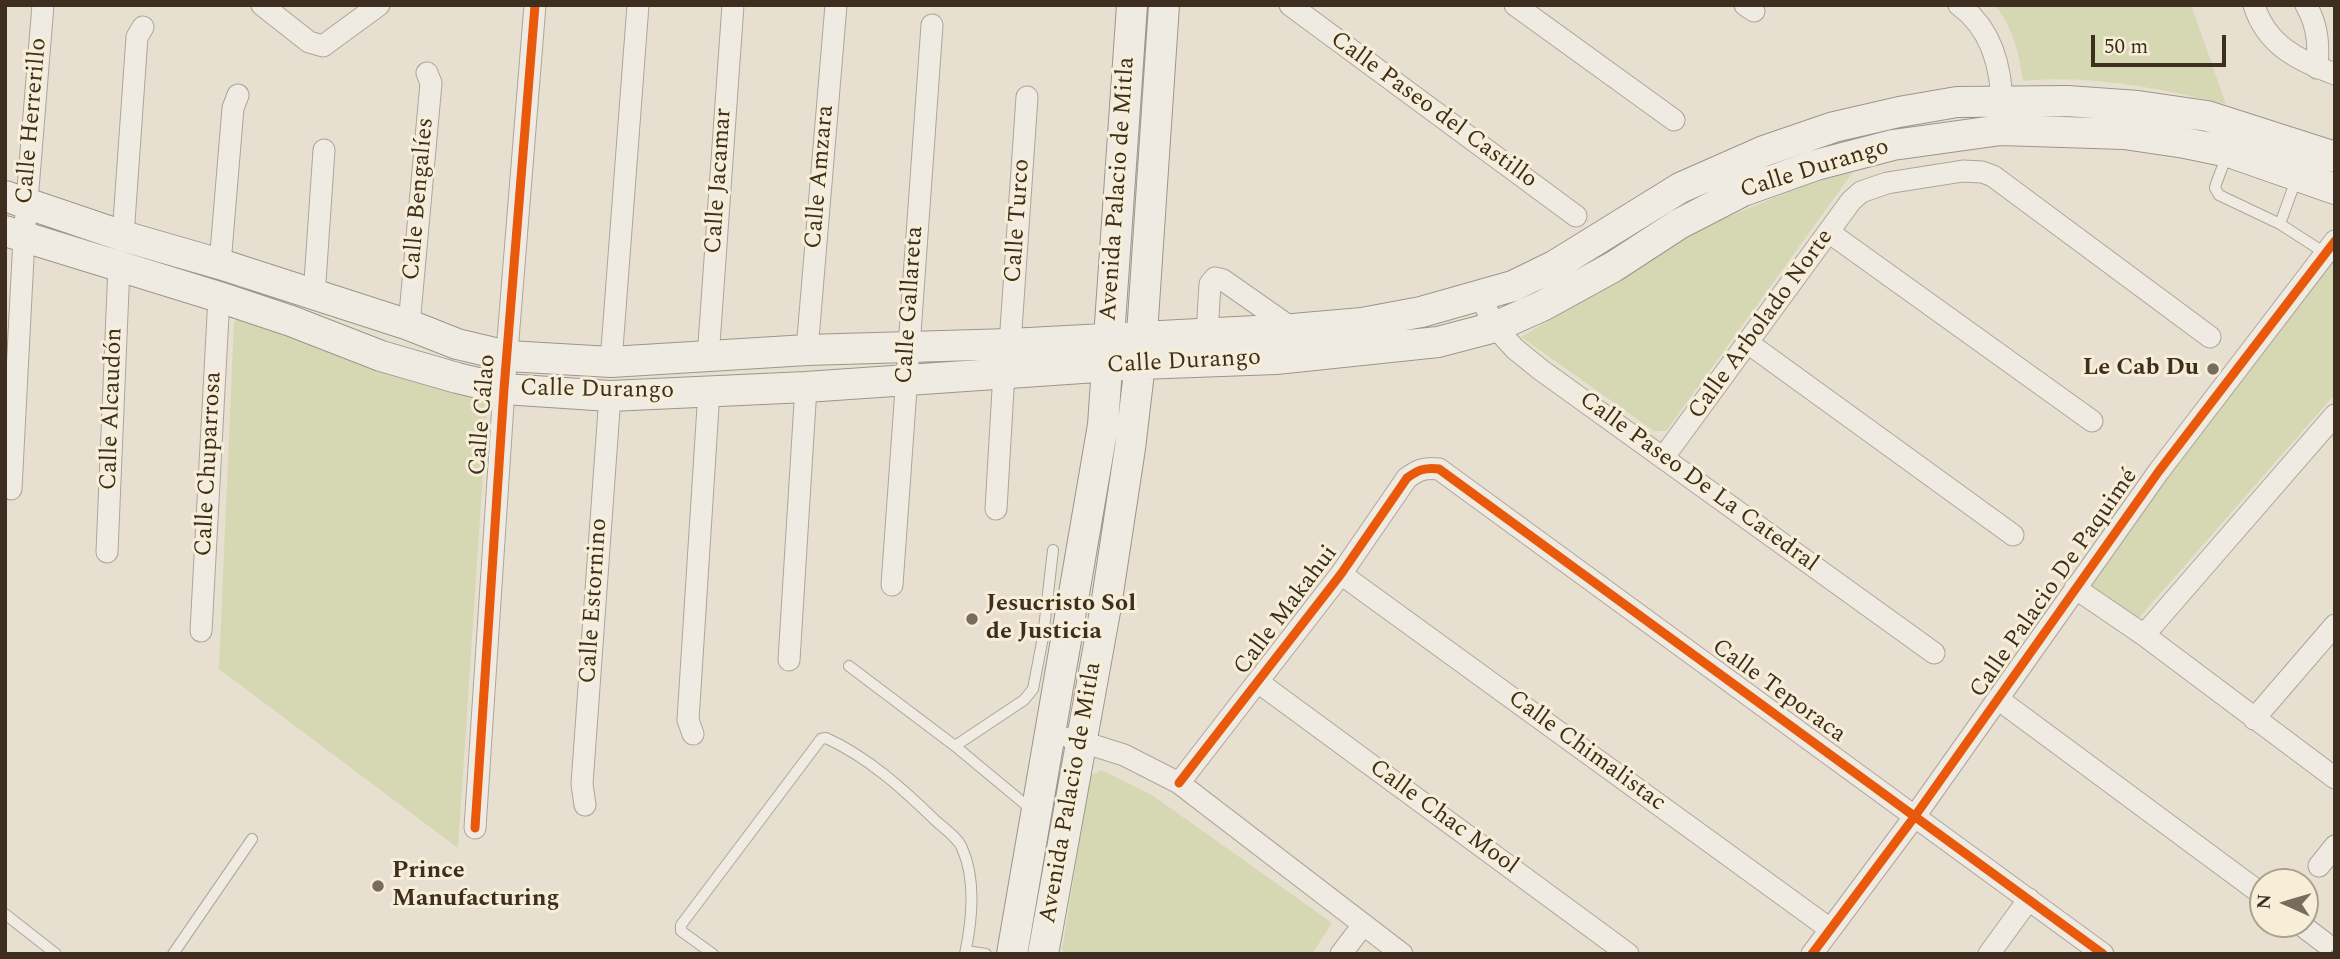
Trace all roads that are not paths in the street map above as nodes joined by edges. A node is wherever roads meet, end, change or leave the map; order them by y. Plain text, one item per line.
1 (43, 5) edge
2 (262, 5) edge
3 (379, 5) edge
4 (536, 5) edge
5 (638, 5) edge
6 (733, 5) edge
7 (836, 5) edge
8 (1132, 5) edge
9 (1164, 5) edge
10 (1290, 5) edge
11 (1515, 5) edge
12 (1959, 5) edge
13 (2254, 5) edge
14 (2306, 5) edge
15 (932, 25) dead end
16 (143, 27) dead end
17 (2326, 71) edge
18 (427, 73) dead end
19 (238, 95) dead end
20 (1027, 97) dead end
21 (2002, 100) junction
22 (1674, 120) dead end
23 (2001, 130) junction
24 (324, 150) dead end
25 (2229, 152) junction
26 (2335, 157) edge
27 (2298, 175) junction
28 (2335, 189) edge
29 (16, 200) edge
30 (1576, 216) dead end
31 (2280, 224) junction
32 (1830, 233) junction
33 (14, 234) edge
34 (123, 236) junction
35 (2330, 247) edge
36 (220, 264) junction
37 (119, 266) junction
38 (1480, 295) junction
39 (314, 296) junction
40 (219, 297) junction
41 (409, 326) junction
42 (1495, 327) junction
43 (1293, 329) junction
44 (1207, 334) junction
45 (2210, 337) dead end
46 (1748, 343) junction
47 (908, 346) junction
48 (807, 350) junction
49 (1141, 350) junction
50 (1108, 353) junction
51 (508, 356) junction
52 (708, 358) junction
53 (1007, 358) junction
54 (611, 362) junction
55 (906, 378) junction
56 (806, 387) junction
57 (504, 389) junction
58 (709, 391) junction
59 (610, 396) junction
60 (2335, 415) edge
61 (2092, 421) dead end
62 (1663, 458) junction
63 (1428, 467) joint
64 (11, 489) dead end
65 (996, 509) dead end
66 (2013, 536) dead end
67 (1053, 550) dead end
68 (107, 552) dead end
69 (1341, 575) junction
70 (892, 585) dead end
71 (2076, 587) junction
72 (2335, 625) edge
73 (201, 631) dead end
74 (2144, 635) junction
75 (1055, 639) junction
76 (1934, 653) dead end
77 (789, 660) dead end
78 (849, 666) dead end
79 (1258, 682) junction
80 (1998, 699) junction
81 (2254, 719) junction
82 (1051, 733) junction
83 (693, 734) dead end
84 (1082, 740) junction
85 (955, 746) junction
86 (2335, 778) edge
87 (1179, 783) junction
88 (585, 805) dead end
89 (1036, 814) junction
90 (1915, 816) junction
91 (475, 828) dead end
92 (252, 839) dead end
93 (2335, 846) edge
94 (2319, 866) dead end
95 (2249, 885) edge
96 (2029, 900) junction
97 (5, 914) edge
98 (1363, 925) junction
99 (1830, 929) junction
100 (2318, 938) edge
101 (2325, 943) dead end
102 (966, 952) edge
103 (56, 954) edge
104 (173, 954) edge
105 (713, 954) edge
106 (986, 954) edge
107 (1012, 954) edge
108 (1043, 954) edge
109 (1342, 954) edge
110 (1402, 954) edge
111 (1628, 954) edge
112 (1812, 954) edge
113 (1989, 954) edge
114 (2103, 954) edge

1 - 29 street, Calle Herrerillo
2 - 3 street
4 - 51 street, Calle Cálao
5 - 54 street
6 - 52 street, Calle Jacamar
7 - 48 street, Calle Amzara
8 - 50 main road, Avenida Palacio de Mitla
9 - 49 main road, Avenida Palacio de Mitla
10 - 30 street, Calle Paseo del Castillo
11 - 22 street
12 - 21 street
13 - 17 street
14 - 17 street
15 - 47 street, Calle Gallareta
16 - 34 street
18 - 41 street, Calle Bengalíes
19 - 36 street
20 - 53 street, Calle Turco
21 - 23 street
21 - 26 main road, Calle Durango
21 - 38 main road, Calle Durango
23 - 25 main road, Calle Durango
23 - 42 main road, Calle Durango
24 - 39 street
25 - 27 main road, Calle Durango
25 - 31 lane
27 - 28 main road, Calle Durango
27 - 31 lane
29 - 33 street, Calle Herrerillo
29 - 34 main road, Calle Durango
31 - 35 lane
32 - 45 street, Calle Arbolado Norte
32 - 46 street, Calle Arbolado Norte
32 - 61 street
33 - 37 main road, Calle Durango
33 - 64 street, Calle Herrerillo
34 - 36 main road, Calle Durango
35 - 71 street, Calle Palacio De Paquimé
36 - 39 main road, Calle Durango
37 - 40 main road, Calle Durango
37 - 68 street, Calle Alcaudón
38 - 42 street, Calle Paseo De La Catedral
38 - 43 main road, Calle Durango
39 - 41 main road, Calle Durango
40 - 57 main road, Calle Durango
40 - 73 street, Calle Chuparrosa
41 - 51 main road, Calle Durango
42 - 49 main road, Calle Durango
42 - 62 street, Calle Paseo De La Catedral
43 - 44 main road, Calle Durango
43 - 44 street
44 - 49 main road, Calle Durango
46 - 62 street, Calle Arbolado Norte
46 - 66 street
47 - 48 main road, Calle Durango
47 - 53 main road, Calle Durango
47 - 55 street, Calle Gallareta
48 - 52 main road, Calle Durango
49 - 50 main road, Calle Durango
49 - 84 main road, Avenida Palacio de Mitla
50 - 53 main road, Calle Durango
50 - 75 main road, Avenida Palacio de Mitla
51 - 54 main road, Calle Durango
51 - 57 street, Calle Cálao
52 - 54 main road, Calle Durango
53 - 55 main road, Calle Durango
53 - 65 street, Calle Turco
55 - 56 main road, Calle Durango
55 - 70 street, Calle Gallareta
56 - 58 main road, Calle Durango
56 - 77 street
57 - 59 main road, Calle Durango
57 - 91 street, Calle Cálao
58 - 59 main road, Calle Durango
58 - 83 street
59 - 88 street, Calle Estornino
60 - 74 street
62 - 76 street, Calle Paseo De La Catedral
63 - 69 street, Calle Makahui
63 - 90 street, Calle Teporaca
67 - 75 lane
69 - 79 street, Calle Makahui
69 - 99 street, Calle Chimalistac
71 - 74 street
71 - 80 street, Calle Palacio De Paquimé
72 - 81 street
74 - 81 street
75 - 82 main road, Avenida Palacio de Mitla
75 - 85 lane
78 - 85 lane
79 - 87 street, Calle Makahui
79 - 111 street, Calle Chac Mool
80 - 90 street, Calle Palacio De Paquimé
80 - 95 street
81 - 86 street
82 - 84 street
82 - 89 main road, Avenida Palacio de Mitla
84 - 87 street
84 - 108 main road, Avenida Palacio de Mitla
85 - 89 lane
87 - 98 street
89 - 107 main road, Avenida Palacio de Mitla
90 - 96 street, Calle Teporaca
90 - 99 street, Calle Palacio De Paquimé
92 - 104 lane
93 - 94 street
96 - 113 street
96 - 114 street, Calle Teporaca
97 - 103 lane
98 - 109 street
98 - 110 street
99 - 112 street, Calle Palacio De Paquimé
100 - 101 street
102 - 105 lane
102 - 106 lane

